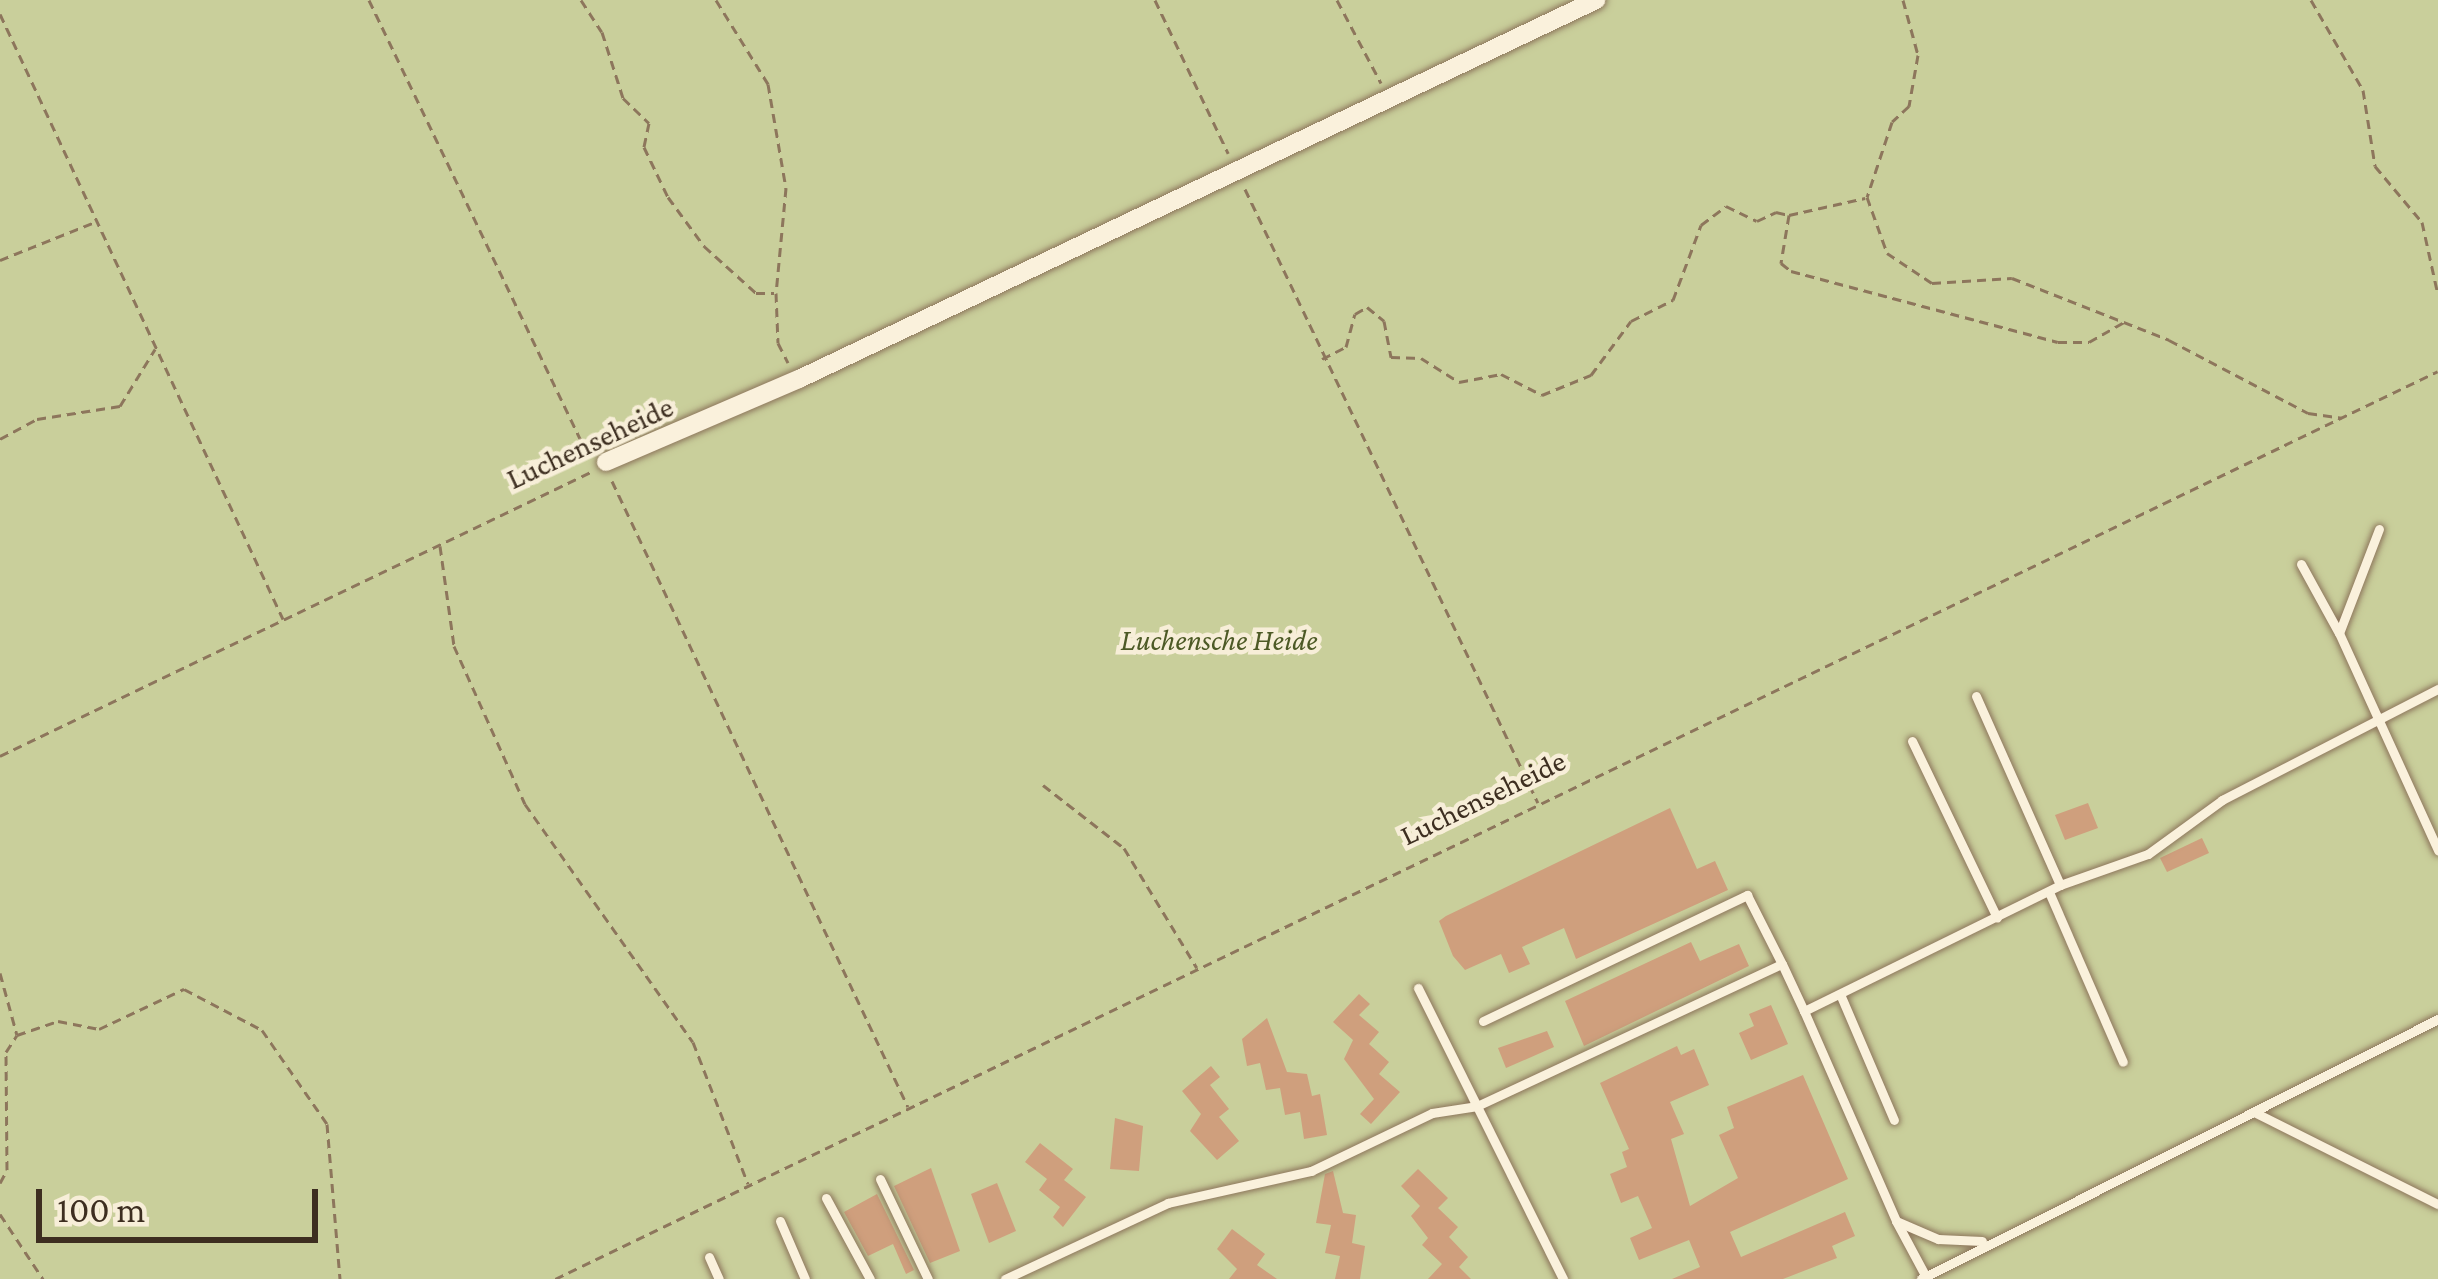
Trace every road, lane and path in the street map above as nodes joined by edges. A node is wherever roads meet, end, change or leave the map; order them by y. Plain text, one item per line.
1 (369, 0) edge
2 (581, 0) edge
3 (716, 0) edge
4 (1155, 0) edge
5 (1337, 0) edge
6 (1596, 0) edge
7 (1903, 0) edge
8 (2311, 0) edge
9 (0, 14) edge
10 (1388, 97) junction
11 (1235, 168) junction
12 (1867, 197) junction
13 (1789, 215) junction
14 (97, 221) junction
15 (0, 260) edge
16 (776, 293) junction
17 (2438, 295) edge
18 (2123, 322) junction
19 (156, 348) junction
20 (1322, 359) junction
21 (2438, 371) edge
22 (799, 379) junction
23 (2343, 418) junction
24 (0, 439) edge
25 (606, 462) junction
26 (2379, 529) dead end
27 (440, 546) junction
28 (2301, 565) dead end
29 (284, 621) junction
30 (2339, 633) junction
31 (2438, 689) edge
32 (1976, 696) dead end
33 (2377, 719) junction
34 (1912, 741) dead end
35 (0, 756) edge
36 (1043, 784) dead end
37 (1538, 805) junction
38 (2438, 850) edge
39 (2060, 885) junction
40 (2048, 892) junction
41 (1997, 918) junction
42 (1782, 964) junction
43 (1198, 970) junction
44 (0, 974) edge
45 (1418, 988) dead end
46 (1840, 994) junction
47 (1804, 1011) junction
48 (2438, 1019) edge
49 (1484, 1021) dead end
50 (17, 1035) junction
51 (2123, 1062) dead end
52 (1477, 1106) junction
53 (908, 1108) junction
54 (2256, 1113) junction
55 (1894, 1120) dead end
56 (880, 1179) dead end
57 (0, 1183) edge
58 (749, 1187) junction
59 (826, 1198) dead end
60 (2438, 1204) edge
61 (0, 1214) edge
62 (780, 1221) dead end
63 (1896, 1221) junction
64 (1987, 1241) junction
65 (709, 1257) dead end
66 (1923, 1278) edge
67 (43, 1279) edge
68 (340, 1279) edge
69 (555, 1279) edge
70 (719, 1279) edge
71 (805, 1279) edge
72 (870, 1279) edge
73 (928, 1279) edge
74 (1005, 1279) edge
75 (1563, 1279) edge

1 - 25 path
2 - 16 path
3 - 16 path
4 - 11 path
5 - 10 path
6 - 10 street, Luchenseheide
7 - 12 path
8 - 17 path
9 - 14 path
10 - 11 street, Luchenseheide
11 - 20 path
11 - 22 street, Luchenseheide
12 - 13 path
12 - 18 path
13 - 18 path
13 - 20 path
14 - 15 path
14 - 19 path
16 - 22 path
18 - 23 path
19 - 24 path
19 - 29 path
20 - 37 path
21 - 23 path, Luchenseheide
22 - 25 street, Luchenseheide
23 - 37 path, Luchenseheide
25 - 27 path, Luchenseheide
25 - 53 path
26 - 30 lane
27 - 29 path, Luchenseheide
27 - 58 path
28 - 30 lane
29 - 35 path, Luchenseheide
30 - 33 lane
31 - 33 lane
32 - 39 lane
33 - 38 lane
33 - 39 lane
34 - 41 lane
36 - 43 path
37 - 43 path, Luchenseheide
39 - 40 lane
40 - 41 lane
40 - 51 lane
41 - 46 lane
42 - 47 lane
42 - 49 lane
42 - 52 lane
43 - 53 path, Luchenseheide
44 - 50 path
45 - 52 lane
46 - 47 lane
46 - 55 lane
47 - 63 lane
48 - 54 lane
50 - 57 path
50 - 68 path
52 - 74 lane
52 - 75 lane
53 - 58 path, Luchenseheide
54 - 60 lane
54 - 64 lane
56 - 73 lane
58 - 69 path, Luchenseheide
59 - 72 lane
61 - 67 path
62 - 71 lane
63 - 64 lane
63 - 66 lane
64 - 66 lane
65 - 70 lane

